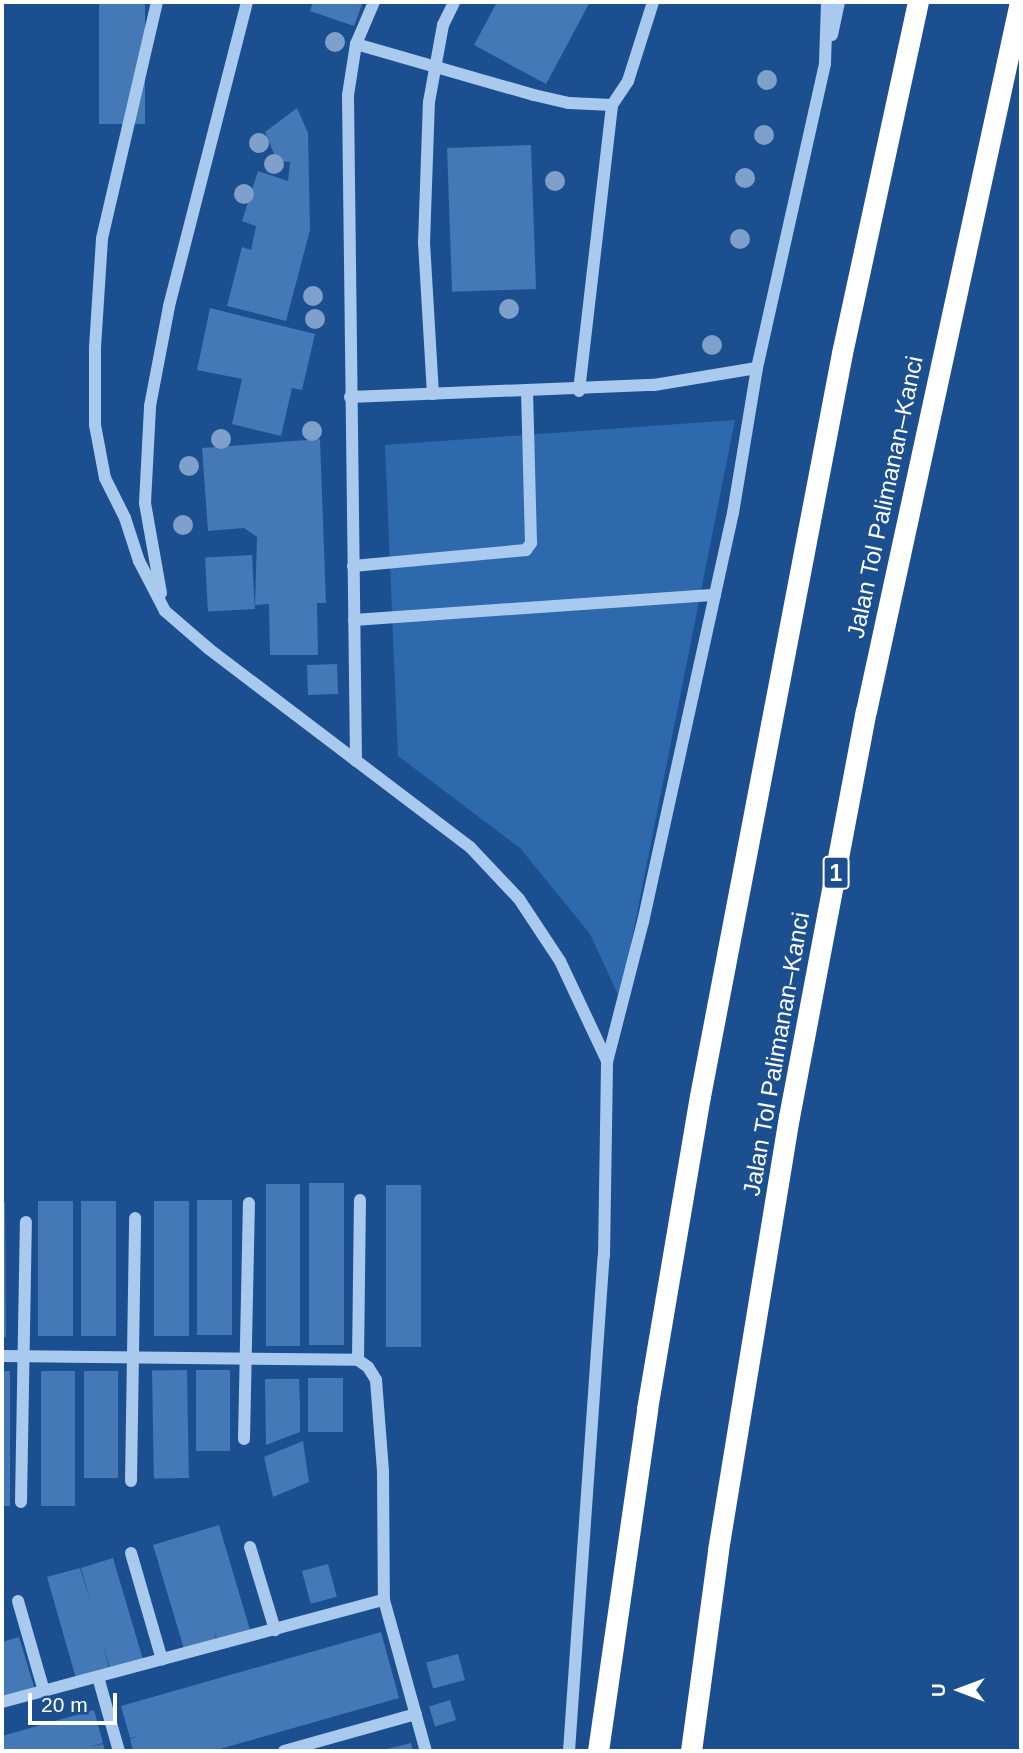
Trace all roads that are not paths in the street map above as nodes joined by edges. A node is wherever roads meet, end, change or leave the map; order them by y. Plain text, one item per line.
1 (157, 2) edge
2 (247, 2) edge
3 (374, 2) edge
4 (454, 2) edge
5 (653, 2) edge
6 (827, 2) edge
7 (839, 2) edge
8 (918, 2) edge
9 (1020, 2) edge
10 (356, 44) junction
11 (825, 63) junction
12 (435, 64) junction
13 (612, 105) junction
14 (757, 368) junction
15 (579, 391) junction
16 (527, 392) junction
17 (433, 394) junction
18 (350, 397) junction
19 (353, 566) junction
20 (715, 596) junction
21 (165, 611) junction
22 (354, 620) junction
23 (356, 761) junction
24 (607, 1062) junction
25 (360, 1200) dead end
26 (249, 1203) dead end
27 (135, 1218) dead end
28 (26, 1223) dead end
29 (2, 1356) edge
30 (24, 1356) junction
31 (134, 1357) junction
32 (247, 1358) junction
33 (358, 1360) junction
34 (244, 1438) dead end
35 (131, 1481) dead end
36 (21, 1502) dead end
37 (250, 1547) dead end
38 (131, 1553) dead end
39 (384, 1600) junction
40 (18, 1601) dead end
41 (275, 1630) junction
42 (162, 1660) junction
43 (98, 1677) junction
44 (44, 1691) junction
45 (2, 1702) edge
46 (416, 1714) junction
47 (119, 1751) edge
48 (284, 1751) edge
49 (426, 1751) edge
50 (569, 1751) edge
51 (598, 1751) edge
52 (691, 1751) edge

1 - 21 street
2 - 21 street
3 - 10 street
4 - 12 street
5 - 13 street
6 - 11 street
7 - 11 street
8 - 51 highway
9 - 52 highway, Jalan Tol Palimanan–Kanci / 1
10 - 12 street
10 - 18 street
11 - 14 street
12 - 13 street
12 - 17 street
13 - 15 street
14 - 15 street
14 - 20 street
15 - 16 street
16 - 17 street
16 - 19 street
17 - 18 street
18 - 19 street
19 - 22 street
20 - 22 street
20 - 24 street
21 - 23 street
22 - 23 street
23 - 24 street
24 - 50 street
25 - 33 street
26 - 32 street
27 - 31 street
28 - 30 street
29 - 30 street
30 - 31 street
30 - 36 street
31 - 32 street
31 - 35 street
32 - 33 street
32 - 34 street
33 - 39 street
37 - 41 street
38 - 42 street
39 - 41 street
39 - 46 street
40 - 44 street
41 - 42 street
42 - 43 street
43 - 44 street
43 - 47 street
44 - 45 street
46 - 48 street
46 - 49 street

